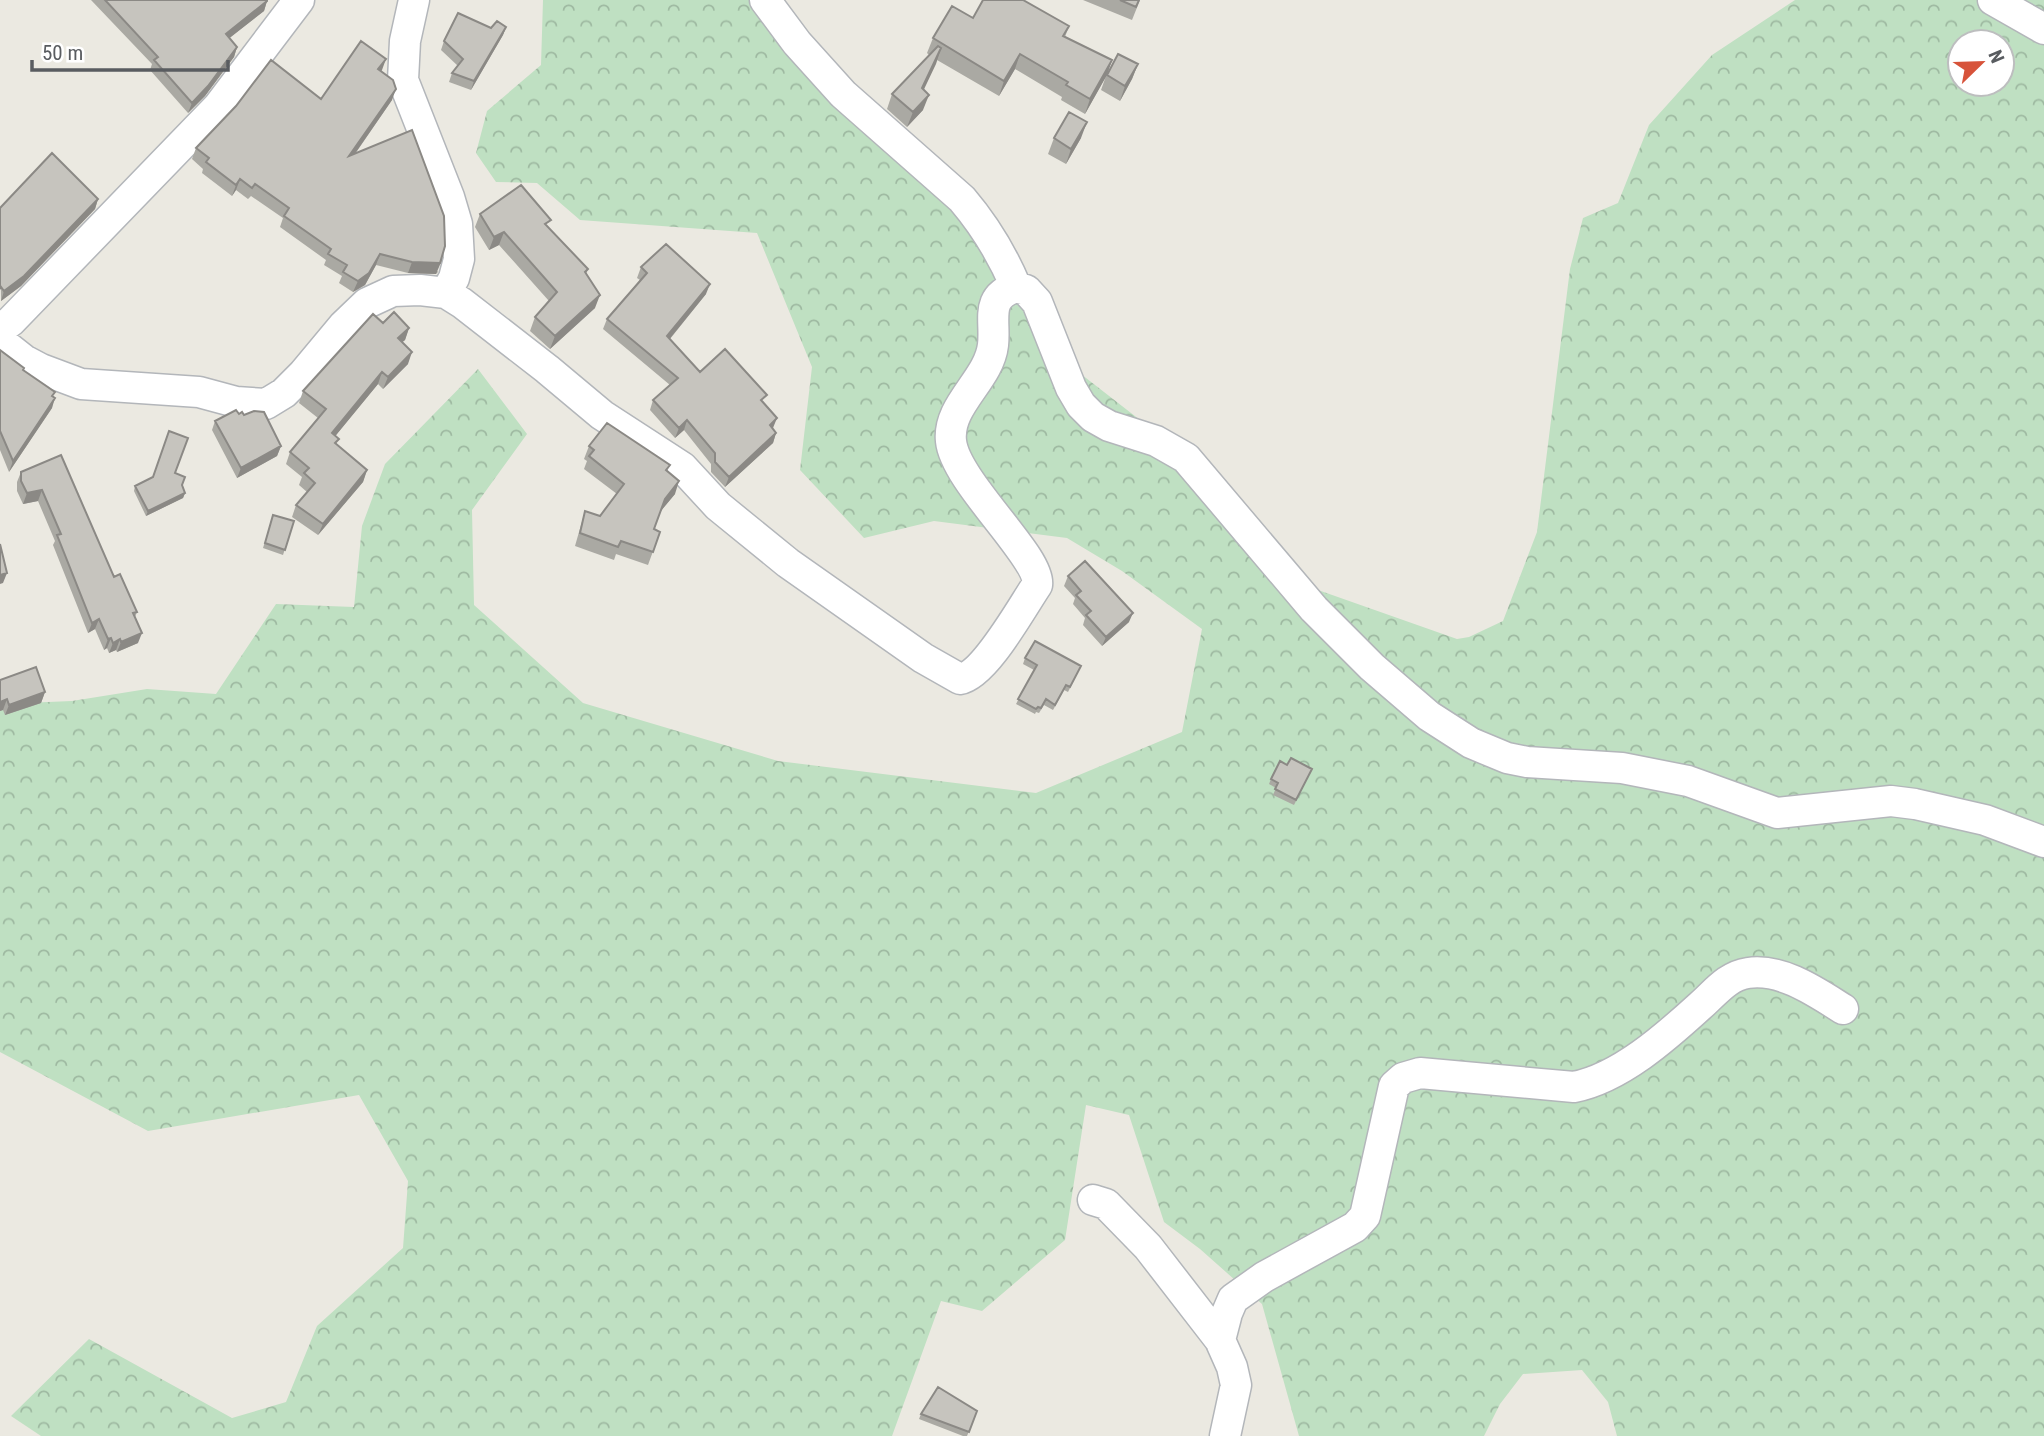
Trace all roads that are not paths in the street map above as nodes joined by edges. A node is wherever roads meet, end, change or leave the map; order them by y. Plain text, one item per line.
1 (299, 0) edge
2 (414, 0) edge
3 (765, 0) edge
4 (1993, 0) edge
5 (2044, 29) edge
6 (1016, 287) junction
7 (446, 293) junction
8 (0, 329) edge
9 (0, 341) edge
10 (2044, 842) edge
11 (1843, 1009) dead end
12 (1093, 1200) dead end
13 (1220, 1340) junction
14 (1225, 1436) edge

1 - 8 street
2 - 7 street
3 - 6 street
4 - 5 street
6 - 7 street
6 - 10 street
7 - 9 street
11 - 13 street
12 - 13 street
13 - 14 street

